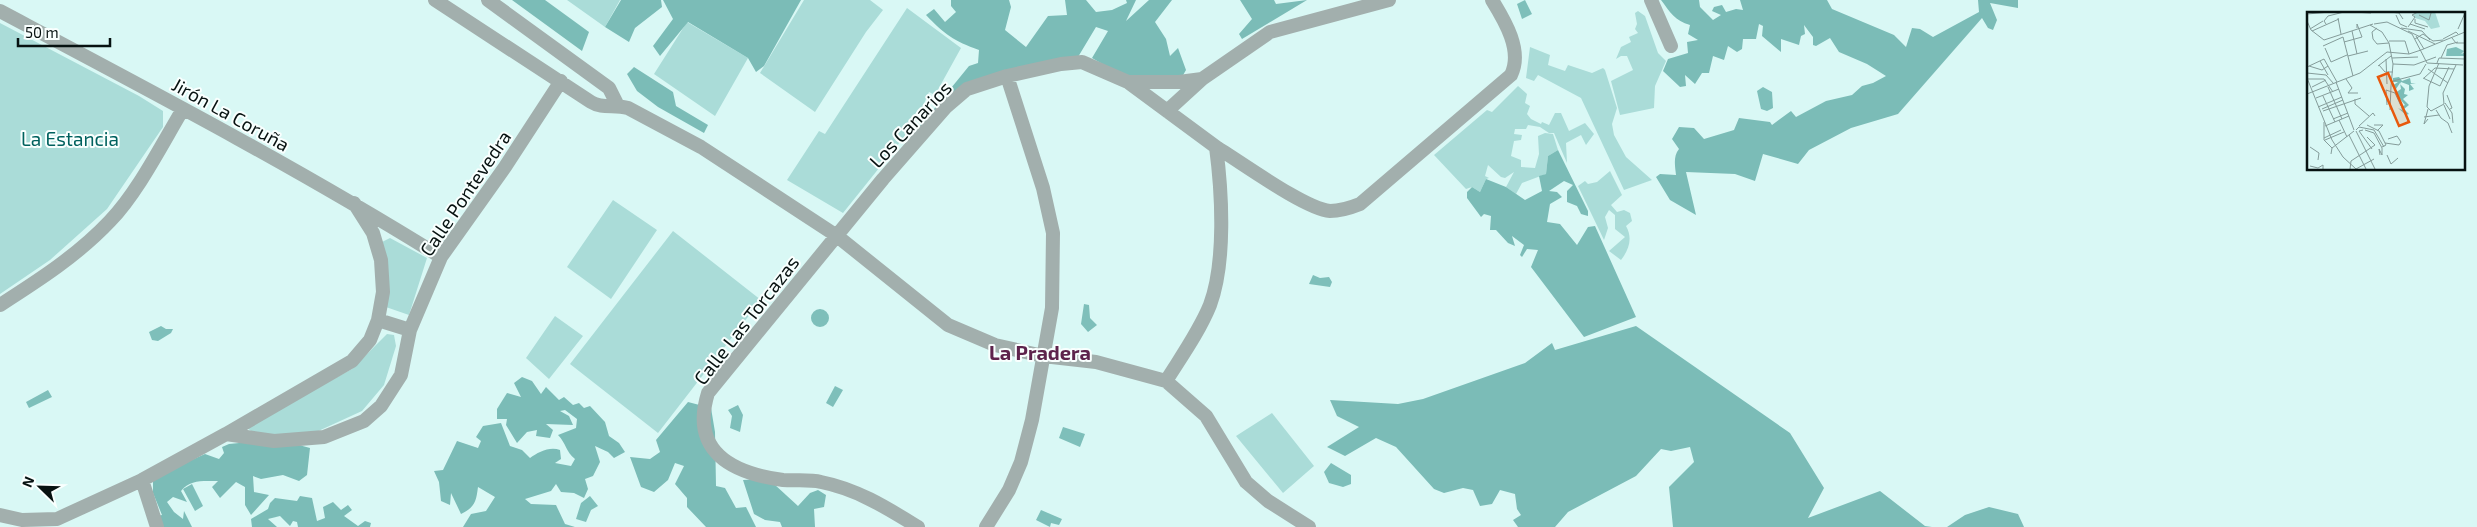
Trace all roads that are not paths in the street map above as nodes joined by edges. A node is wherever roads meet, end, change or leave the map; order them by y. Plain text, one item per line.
1 (435, 0) edge
2 (488, 0) edge
3 (1389, 0) edge
4 (1492, 0) edge
5 (1651, 0) edge
6 (0, 11) edge
7 (1671, 46) dead end
8 (1007, 76) junction
9 (1202, 79) junction
10 (561, 81) junction
11 (1128, 82) junction
12 (617, 104) junction
13 (183, 109) junction
14 (1167, 111) junction
15 (1216, 147) junction
16 (354, 203) junction
17 (837, 236) junction
18 (441, 257) junction
19 (0, 305) edge
20 (378, 320) junction
21 (410, 330) junction
22 (1043, 356) junction
23 (1166, 381) junction
24 (226, 434) junction
25 (142, 480) junction
26 (0, 515) edge
27 (157, 527) edge
28 (918, 527) edge
29 (986, 527) edge
30 (1309, 527) edge

1 - 10 street
2 - 12 street
3 - 9 street
4 - 15 street, Los Canarios
5 - 7 street
6 - 13 street, Jirón La Coruña
8 - 11 street, Los Canarios
8 - 17 street, Los Canarios
8 - 22 street
9 - 11 street
9 - 14 street
10 - 12 street
10 - 18 street, Calle Pontevedra
11 - 14 street, Los Canarios
12 - 17 street
13 - 16 street, Jirón La Coruña
13 - 19 street
14 - 15 street, Los Canarios
15 - 23 street
16 - 18 street, Jirón La Coruña
16 - 20 street
17 - 22 street
17 - 28 street, Calle Las Torcazas
18 - 21 street, Calle Pontevedra
20 - 21 street
20 - 24 street
21 - 24 street, Calle Pontevedra
22 - 23 street
22 - 29 street
23 - 30 street
24 - 25 street
25 - 26 street
25 - 27 street

